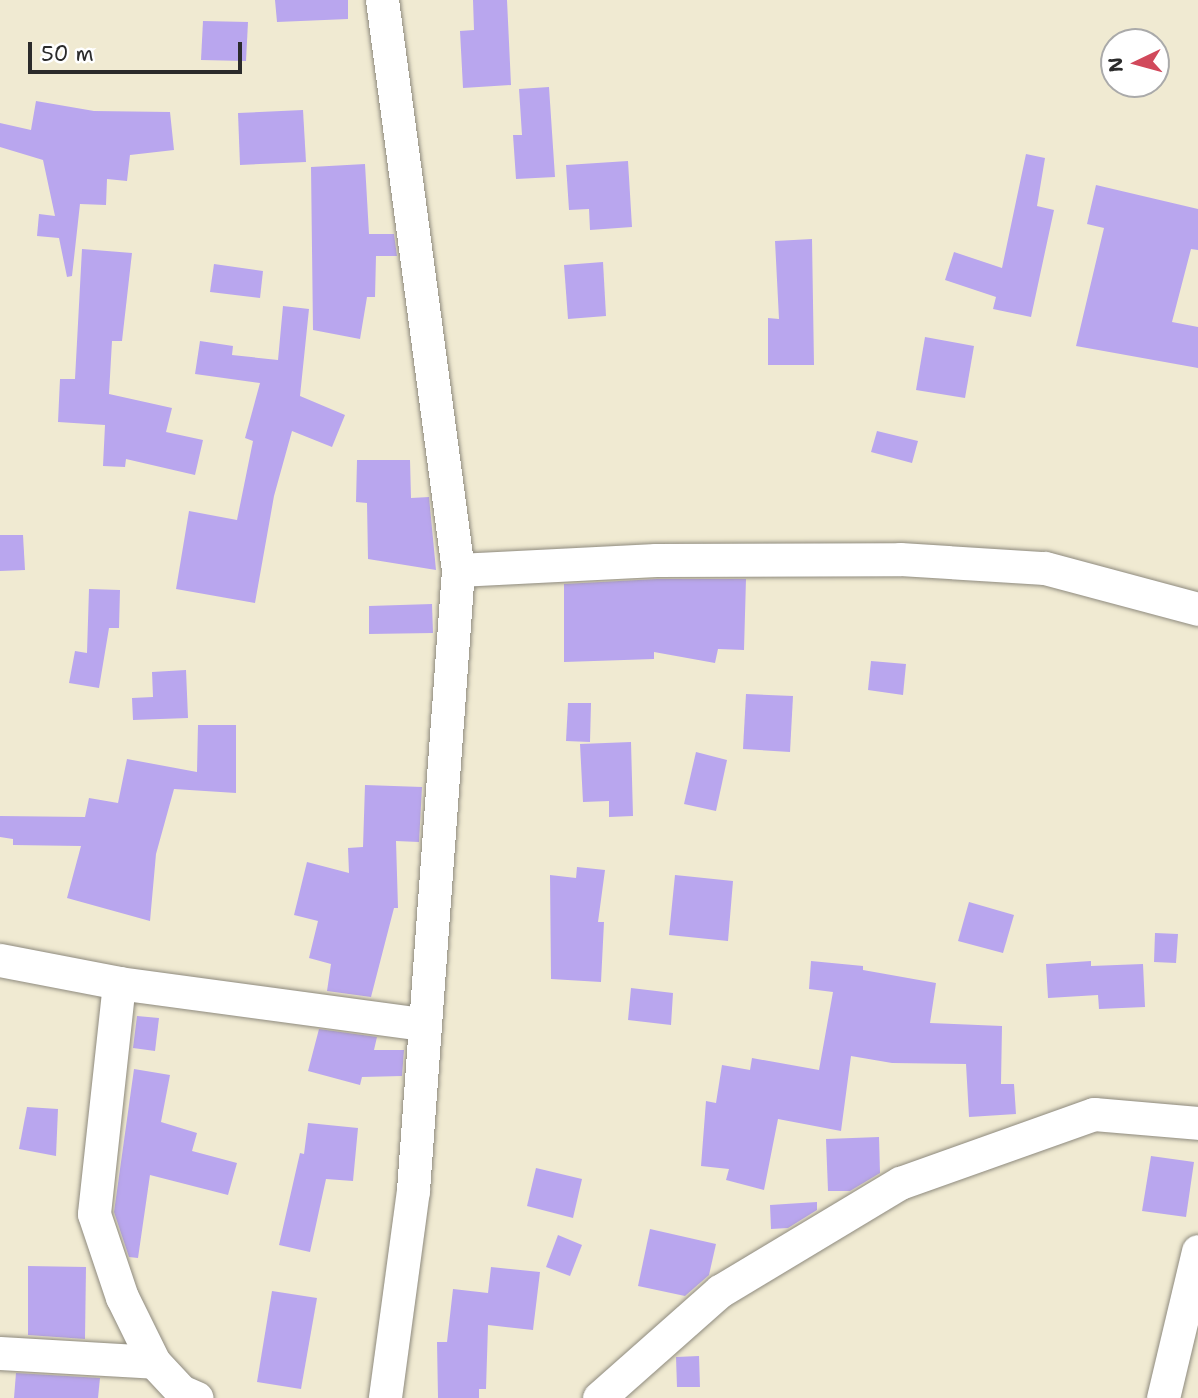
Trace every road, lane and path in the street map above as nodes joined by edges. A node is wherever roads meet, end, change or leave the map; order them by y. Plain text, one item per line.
1 (382, 0) edge
2 (458, 570) junction
3 (1198, 609) edge
4 (0, 960) edge
5 (119, 983) junction
6 (424, 1024) junction
7 (1198, 1123) edge
8 (1198, 1251) edge
9 (0, 1353) edge
10 (154, 1362) junction
11 (197, 1398) edge
12 (385, 1398) edge
13 (599, 1398) edge
14 (1163, 1398) edge

1 - 2 street
2 - 3 street
2 - 6 street
4 - 5 street
5 - 6 street
5 - 10 street
6 - 12 street
7 - 13 street
8 - 14 street
9 - 10 street
10 - 11 street

